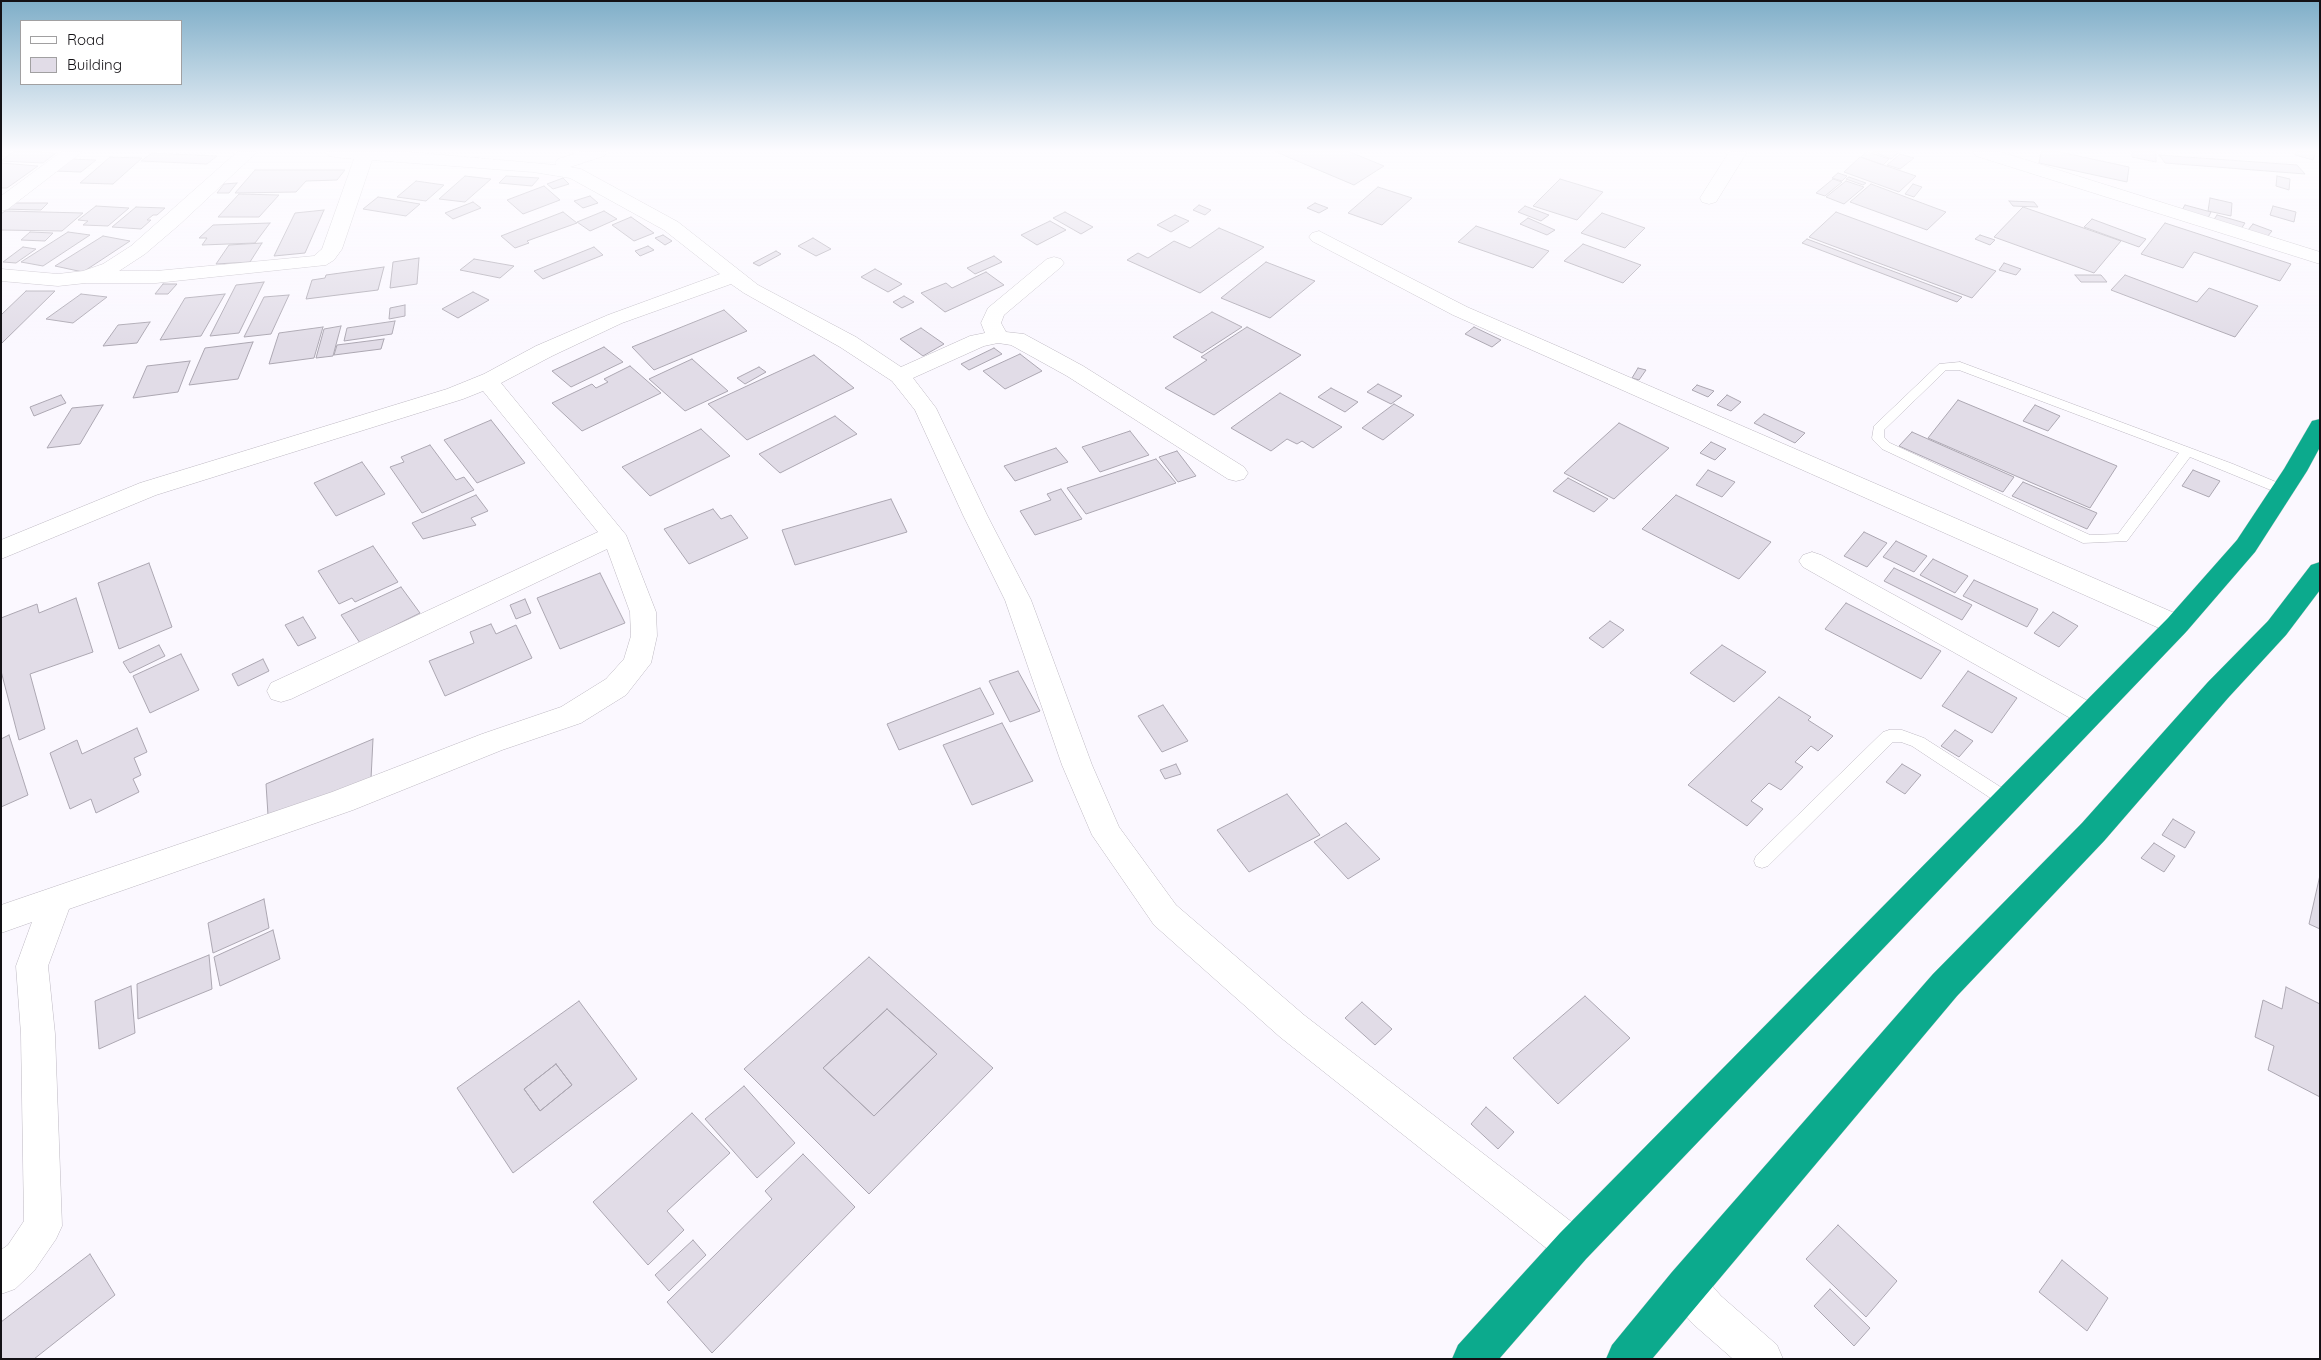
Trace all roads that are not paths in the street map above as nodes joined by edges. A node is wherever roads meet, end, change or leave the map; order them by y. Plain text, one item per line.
1 (177, 215) edge
2 (344, 215) edge
3 (653, 215) edge
4 (2184, 215) edge
5 (1319, 237) dead end
6 (2320, 258) edge
7 (1054, 263) dead end
8 (1, 275) edge
9 (734, 276) junction
10 (86, 277) junction
11 (998, 337) junction
12 (900, 376) junction
13 (486, 381) junction
14 (2320, 426) edge
15 (2187, 452) junction
16 (1236, 472) dead end
17 (2283, 490) junction
18 (614, 535) junction
19 (1, 550) edge
20 (1812, 561) dead end
21 (2320, 571) edge
22 (2177, 625) junction
23 (281, 691) dead end
24 (2089, 715) junction
25 (2007, 800) junction
26 (1762, 861) dead end
27 (57, 899) junction
28 (1, 919) edge
29 (1573, 1246) junction
30 (1, 1275) edge
31 (1686, 1286) junction
32 (1472, 1359) edge
33 (1626, 1359) edge
34 (1763, 1359) edge

1 - 10 street
2 - 10 street
3 - 9 street
4 - 6 street
5 - 22 street
7 - 11 street
8 - 10 street
9 - 12 street
9 - 13 street
11 - 12 street
11 - 16 street
12 - 29 street
13 - 18 street
13 - 19 street
14 - 17 highway
15 - 15 lane
15 - 17 lane
17 - 22 highway
18 - 23 street
18 - 27 street
20 - 24 street
21 - 31 highway
22 - 24 highway
24 - 25 highway
25 - 26 lane
25 - 29 highway
27 - 28 street
27 - 30 street
29 - 32 highway
31 - 33 highway
31 - 34 street

